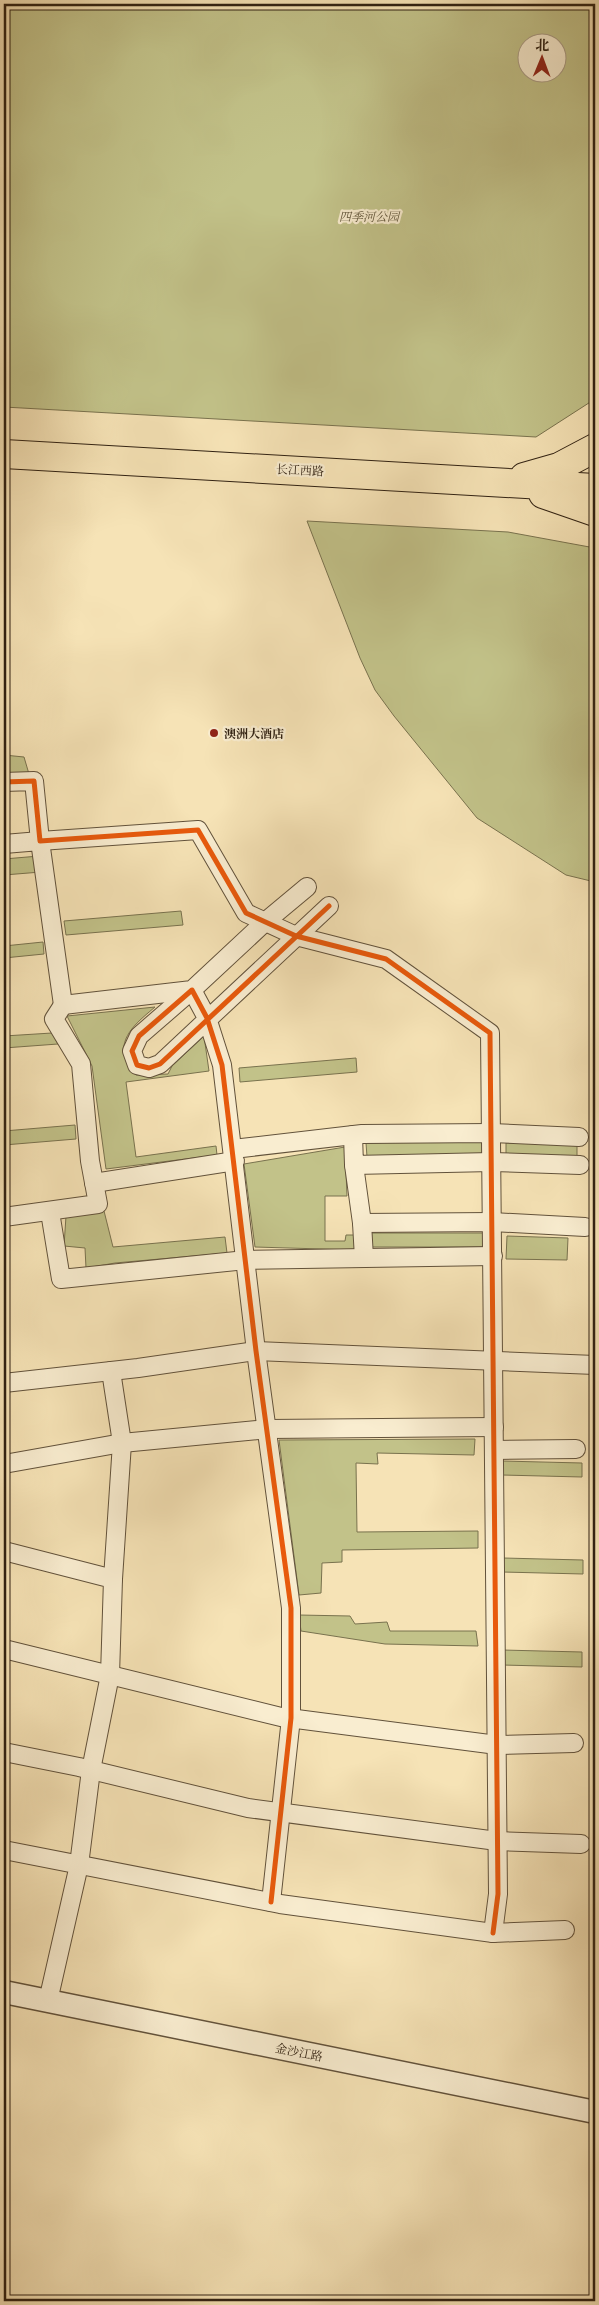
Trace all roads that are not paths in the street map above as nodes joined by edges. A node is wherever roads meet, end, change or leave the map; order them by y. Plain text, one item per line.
1 (595, 448) edge
2 (4, 454) edge
3 (506, 482) junction
4 (595, 488) edge
5 (595, 512) edge
6 (4, 782) edge
7 (40, 841) junction
8 (4, 844) edge
9 (307, 887) dead end
10 (329, 906) dead end
11 (265, 922) junction
12 (296, 936) junction
13 (192, 990) junction
14 (63, 1005) junction
15 (207, 1018) junction
16 (491, 1134) junction
17 (353, 1135) junction
18 (579, 1137) dead end
19 (234, 1155) junction
20 (492, 1162) junction
21 (580, 1164) dead end
22 (354, 1165) junction
23 (94, 1183) junction
24 (50, 1212) junction
25 (4, 1217) edge
26 (492, 1222) junction
27 (362, 1223) junction
28 (585, 1227) dead end
29 (493, 1256) junction
30 (364, 1258) junction
31 (246, 1260) junction
32 (256, 1351) junction
33 (494, 1360) junction
34 (595, 1365) edge
35 (111, 1371) junction
36 (4, 1383) edge
37 (494, 1426) junction
38 (268, 1429) junction
39 (122, 1443) junction
40 (576, 1449) dead end
41 (494, 1450) junction
42 (4, 1464) edge
43 (4, 1551) edge
44 (113, 1579) junction
45 (4, 1649) edge
46 (110, 1675) junction
47 (291, 1718) junction
48 (574, 1743) dead end
49 (496, 1745) junction
50 (4, 1752) edge
51 (91, 1770) junction
52 (281, 1813) junction
53 (497, 1841) junction
54 (581, 1844) dead end
55 (4, 1850) edge
56 (79, 1865) junction
57 (271, 1902) junction
58 (564, 1930) dead end
59 (493, 1934) junction
60 (4, 1992) edge
61 (48, 2001) junction
62 (595, 2112) edge

1 - 3 main road
2 - 3 main road, 长江西路
3 - 4 main road, 长江西路
3 - 5 main road
6 - 7 street
7 - 8 street
7 - 11 street
7 - 14 street
9 - 11 street
10 - 12 street
11 - 12 street
11 - 13 street
12 - 15 street
12 - 16 street
13 - 14 street
13 - 15 street
13 - 15 street
14 - 23 street
15 - 19 street
16 - 17 street
16 - 18 street
16 - 20 street
17 - 19 street
17 - 22 street
19 - 23 street
19 - 31 street
20 - 21 street
20 - 22 street
20 - 26 street
22 - 27 street
23 - 24 street
24 - 25 street
24 - 31 street
26 - 27 street
26 - 28 street
26 - 29 street
27 - 30 street
29 - 30 street
29 - 33 street
30 - 31 street
31 - 32 street
32 - 33 street
32 - 35 street
32 - 38 street
33 - 34 street
33 - 37 street
35 - 36 street
35 - 39 street
37 - 38 street
37 - 41 street
38 - 39 street
38 - 47 street
39 - 42 street
39 - 44 street
40 - 41 street
41 - 49 street
43 - 44 street
44 - 46 street
45 - 46 street
46 - 47 street
46 - 51 street
47 - 49 street
47 - 52 street
48 - 49 street
49 - 53 street
50 - 51 street
51 - 52 street
51 - 56 street
52 - 53 street
52 - 57 street
53 - 54 street
53 - 59 street
55 - 56 street
56 - 57 street
56 - 61 street
57 - 59 street
58 - 59 street
60 - 61 street, 金沙江路
61 - 62 street, 金沙江路

